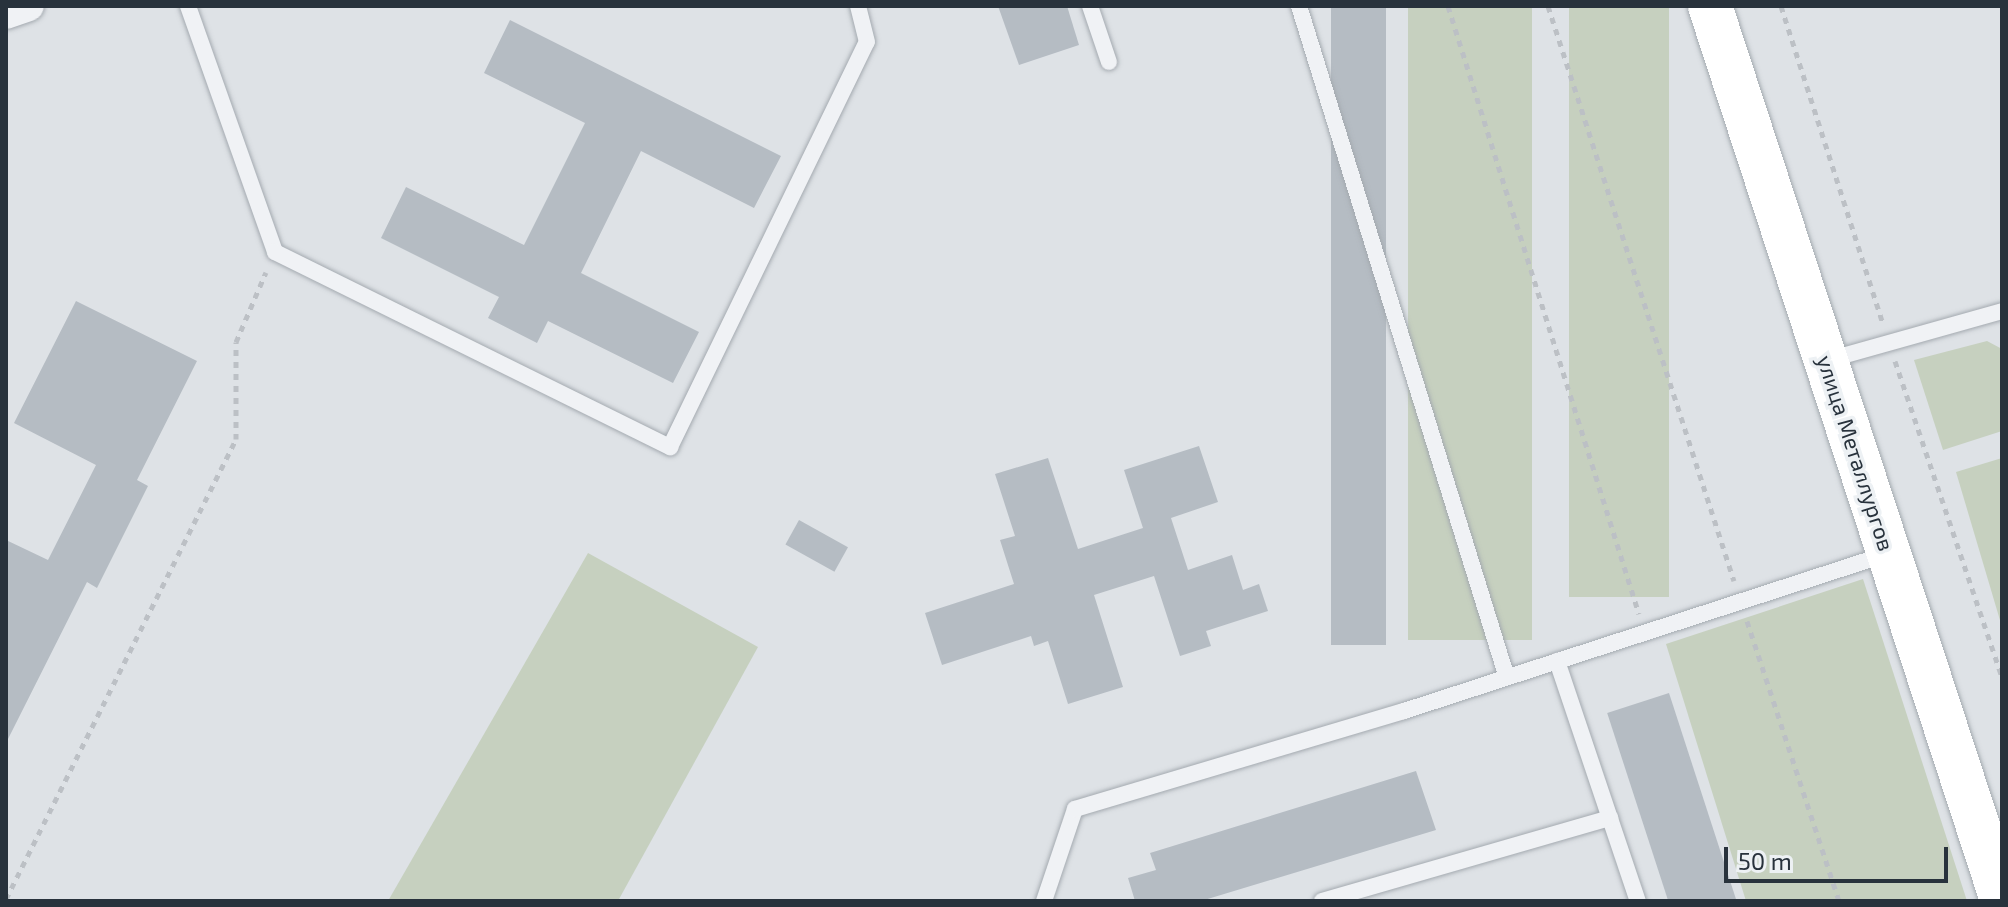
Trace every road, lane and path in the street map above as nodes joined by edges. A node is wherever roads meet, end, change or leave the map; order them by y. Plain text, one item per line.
1 (27, 6) edge
2 (188, 6) edge
3 (858, 6) edge
4 (1090, 6) edge
5 (1299, 6) edge
6 (1448, 6) edge
7 (1548, 6) edge
8 (1710, 6) edge
9 (6, 14) edge
10 (1109, 62) dead end
11 (275, 252) junction
12 (2002, 311) edge
13 (1827, 360) junction
14 (1888, 554) junction
15 (1742, 603) junction
16 (1646, 634) junction
17 (1557, 661) junction
18 (1507, 678) junction
19 (1610, 818) junction
20 (6, 899) edge
21 (2002, 900) edge
22 (1044, 901) edge
23 (1322, 901) edge
24 (1638, 901) edge
25 (1839, 901) edge

1 - 9 street
2 - 11 lane
3 - 11 lane
4 - 10 lane
5 - 18 lane
6 - 16 path
7 - 15 path
8 - 13 main road, улица Металлургов
11 - 20 path
12 - 13 lane
13 - 14 main road, улица Металлургов
14 - 15 lane
14 - 21 main road, улица Металлургов
15 - 16 lane
15 - 25 path
16 - 17 lane
17 - 18 lane
17 - 19 lane
18 - 22 lane
19 - 23 lane
19 - 24 lane

